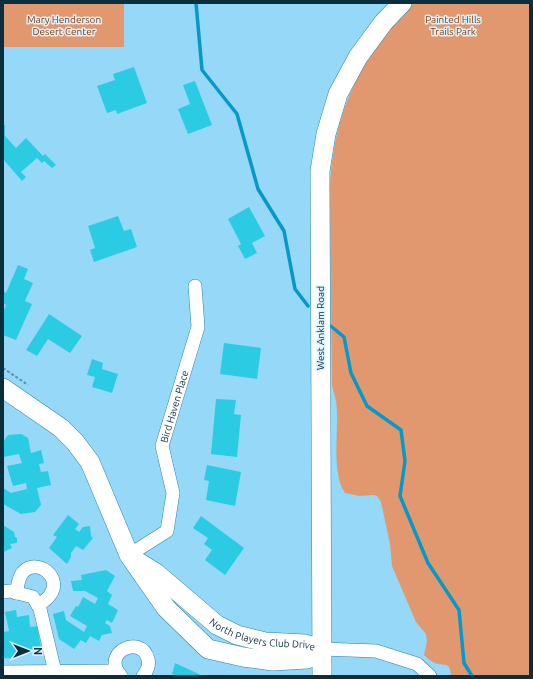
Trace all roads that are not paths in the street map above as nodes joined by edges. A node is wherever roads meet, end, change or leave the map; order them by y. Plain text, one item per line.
1 (402, 3) edge
2 (195, 286) dead end
3 (5, 394) edge
4 (129, 555) junction
5 (3, 592) edge
6 (16, 593) junction
7 (38, 605) junction
8 (322, 649) junction
9 (3, 672) edge
10 (55, 672) junction
11 (119, 674) edge
12 (143, 676) edge
13 (322, 676) edge
14 (430, 676) edge

1 - 8 main road, West Anklam Road
2 - 4 street, Bird Haven Place
3 - 4 main road, North Players Club Drive
4 - 8 main road, North Players Club Drive
4 - 8 main road, North Players Club Drive
5 - 6 street
6 - 7 street
6 - 7 street
7 - 10 street
8 - 13 main road, West Anklam Road
8 - 14 street
9 - 10 street
10 - 11 street
11 - 12 street

